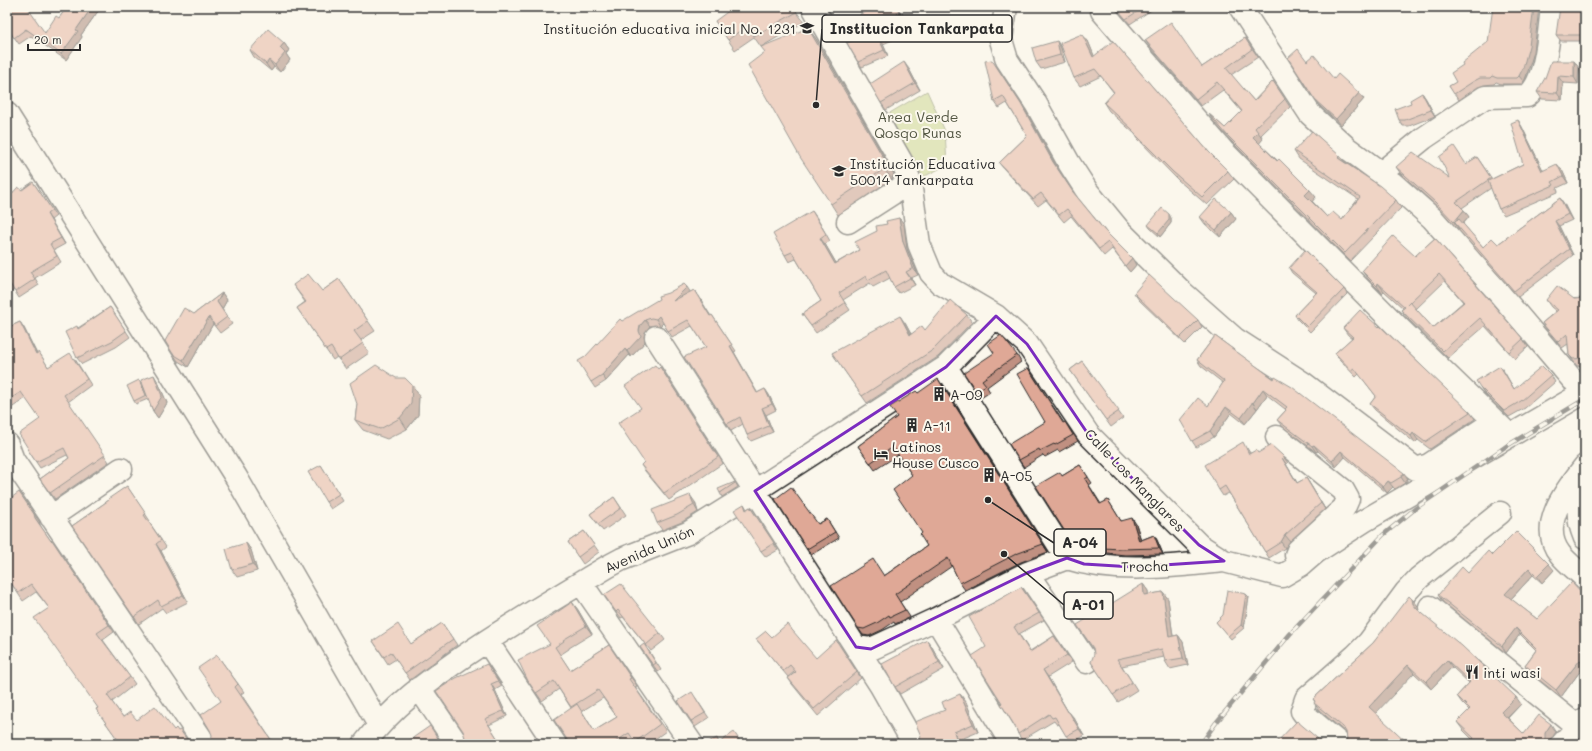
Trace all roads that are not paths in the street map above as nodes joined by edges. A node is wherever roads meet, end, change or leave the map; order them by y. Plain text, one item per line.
1 (813, 7) edge
2 (1006, 7) edge
3 (1100, 7) edge
4 (1240, 7) edge
5 (1552, 7) edge
6 (7, 114) edge
7 (1381, 173) junction
8 (910, 182) junction
9 (848, 222) dead end
10 (996, 316) junction
11 (656, 337) dead end
12 (946, 367) junction
13 (1585, 391) edge
14 (1502, 428) junction
15 (1277, 437) dead end
16 (7, 444) edge
17 (1585, 466) edge
18 (121, 469) dead end
19 (1585, 479) edge
20 (754, 491) junction
21 (1500, 513) dead end
22 (51, 517) junction
23 (1585, 538) edge
24 (1067, 558) junction
25 (1224, 561) junction
26 (1301, 565) junction
27 (1027, 573) junction
28 (1585, 578) edge
29 (581, 583) junction
30 (1430, 607) dead end
31 (936, 619) junction
32 (487, 641) junction
33 (856, 647) junction
34 (1087, 662) dead end
35 (418, 688) junction
36 (1581, 723) edge
37 (379, 725) junction
38 (1010, 741) dead end
39 (205, 744) edge
40 (364, 744) edge
41 (457, 744) edge
42 (555, 744) edge
43 (692, 744) edge
44 (914, 744) edge
45 (1340, 744) edge
46 (1562, 744) edge

1 - 8 street, Calle Los Manglares
2 - 14 street
3 - 14 street
4 - 7 street
5 - 7 street
6 - 37 street
7 - 13 street
8 - 9 street
8 - 10 street, Calle Los Manglares
10 - 12 street, Avenida Unión
10 - 25 street, Calle Los Manglares
11 - 20 street
12 - 20 street, Avenida Unión
12 - 24 street
13 - 14 street
14 - 26 street
15 - 26 street
16 - 22 street
17 - 28 street
18 - 22 street
19 - 23 street
20 - 29 street, Avenida Unión
20 - 33 street
21 - 45 street
22 - 39 street
24 - 25 street, Trocha
24 - 27 street
25 - 26 street, Calle Los Manglares
27 - 31 street
27 - 34 street
29 - 32 street, Avenida Unión
29 - 43 street
30 - 36 street
31 - 33 street
31 - 38 street
32 - 35 street, Avenida Unión
32 - 42 street
33 - 44 street
35 - 37 street, Avenida Unión
35 - 41 street
36 - 46 street
37 - 40 street, Avenida Unión

